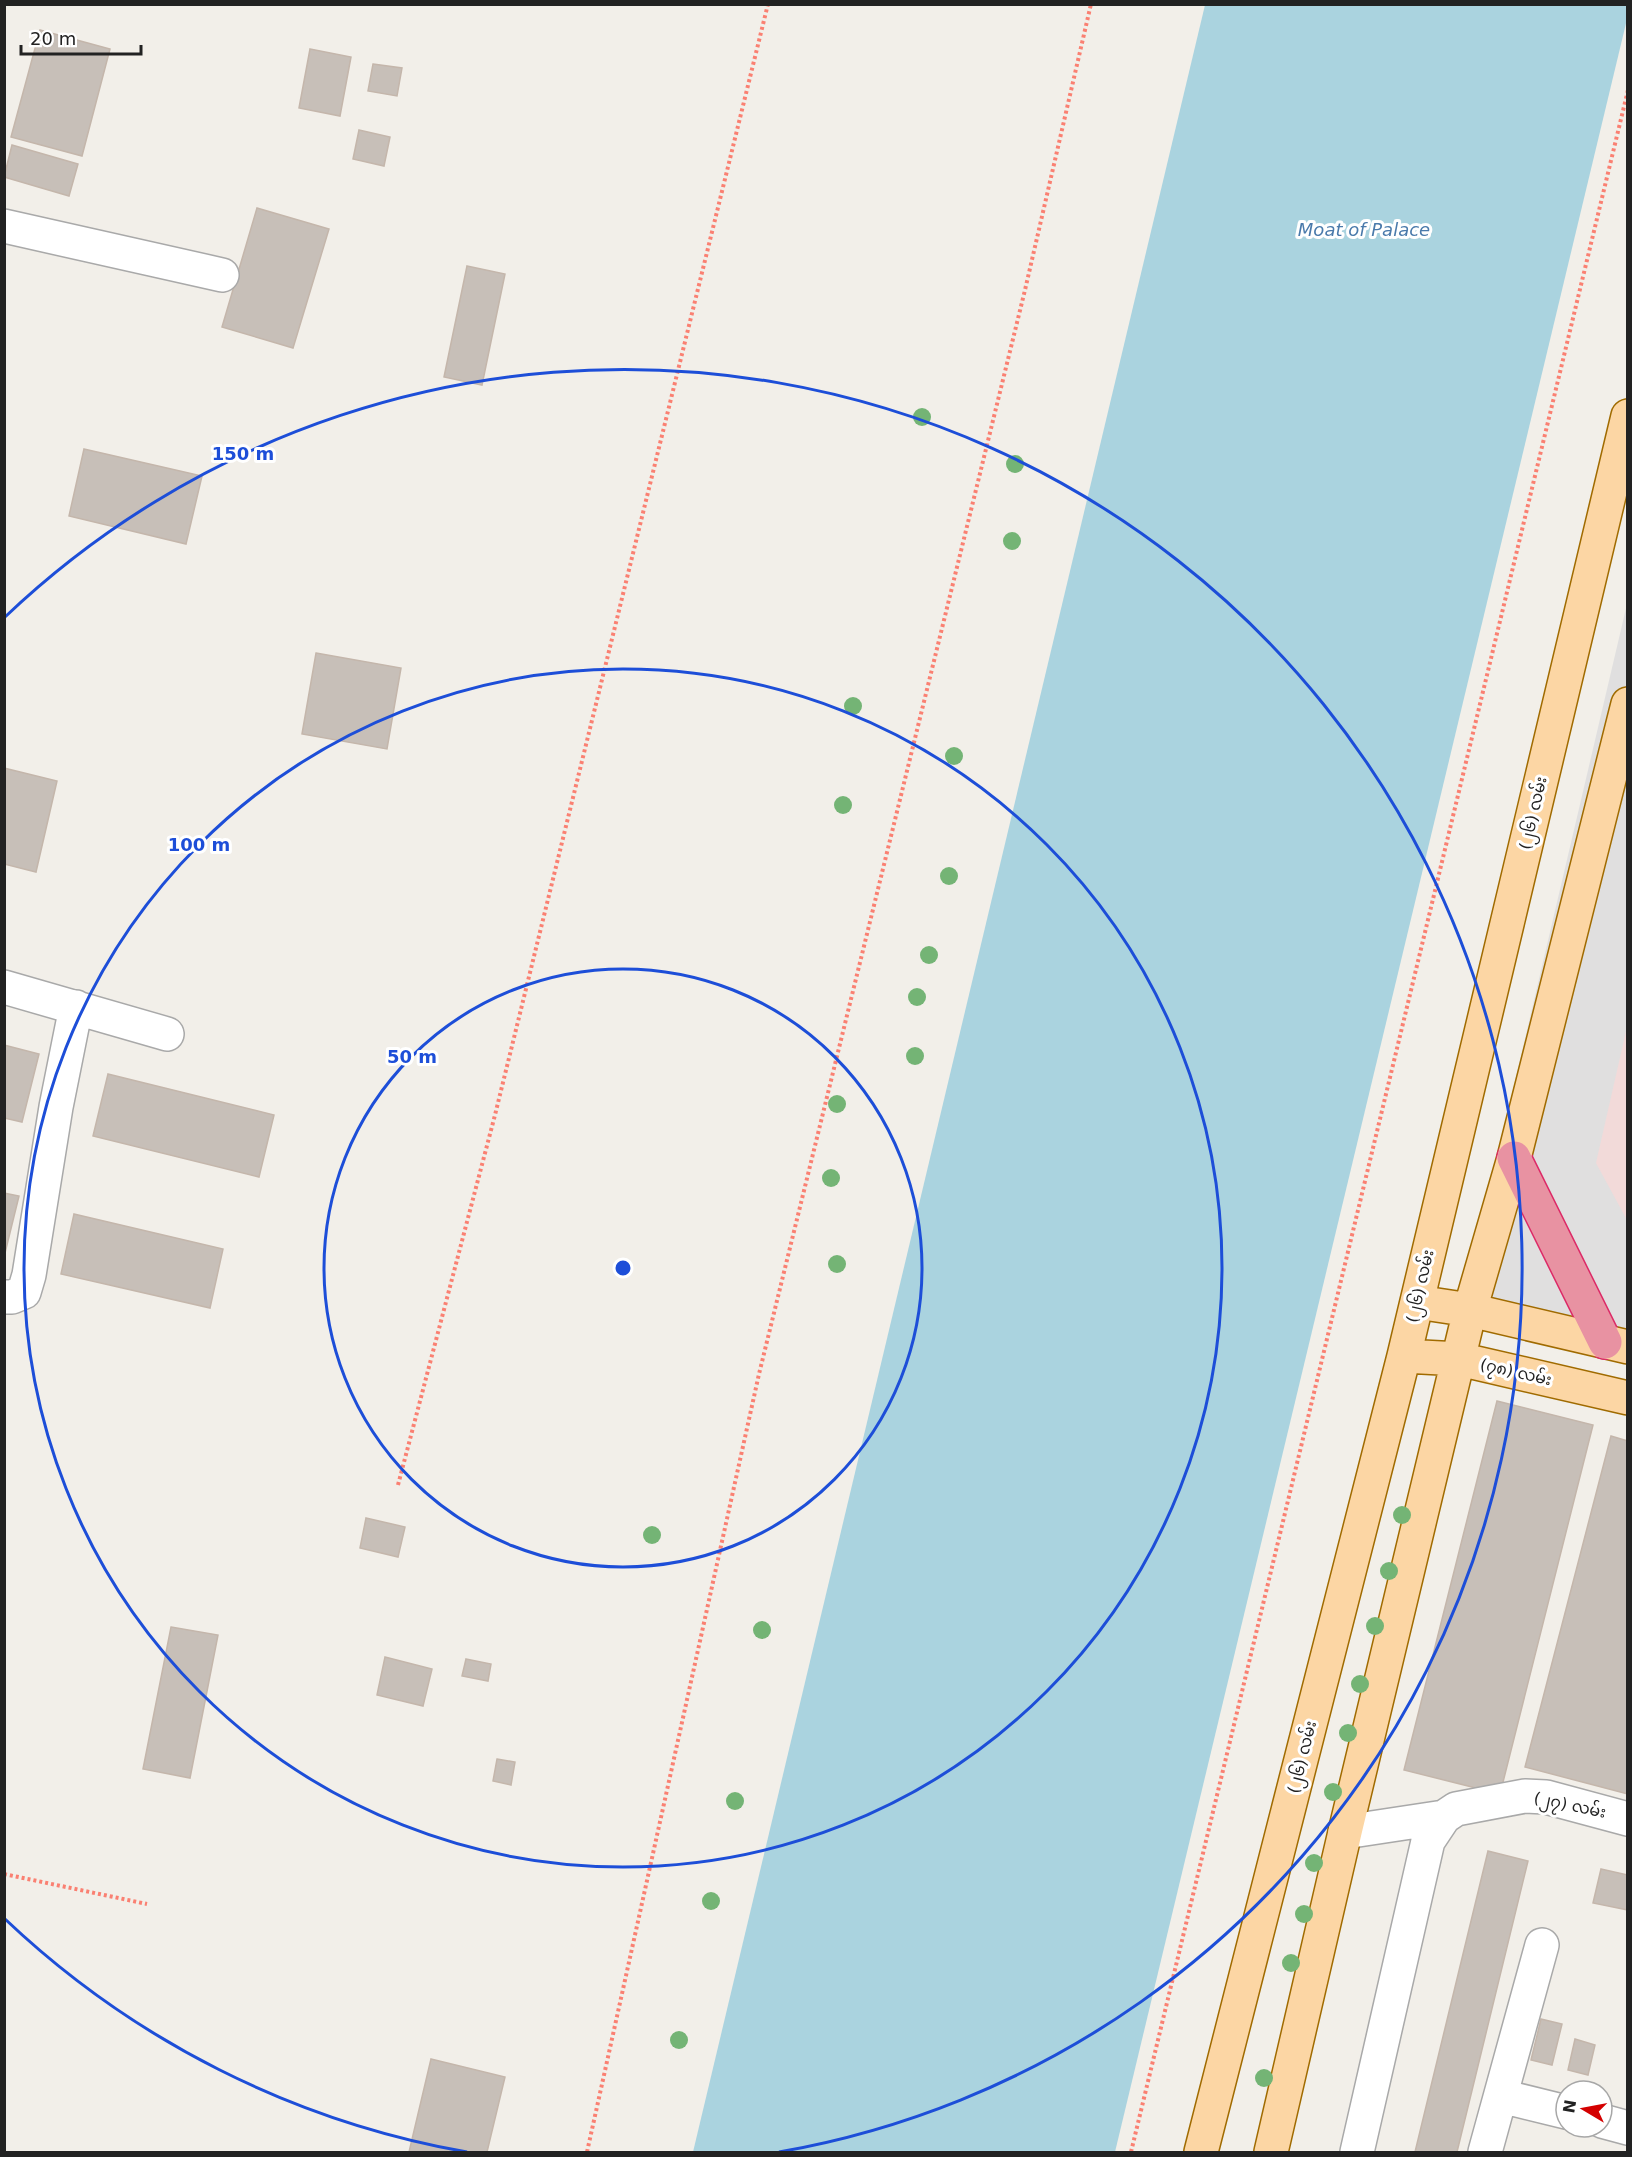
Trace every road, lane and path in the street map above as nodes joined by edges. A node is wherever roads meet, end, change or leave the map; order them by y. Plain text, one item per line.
1 (768, 4) edge
2 (1091, 4) edge
3 (1628, 90) edge
4 (4, 226) edge
5 (222, 274) dead end
6 (1628, 416) edge
7 (1628, 704) edge
8 (4, 987) edge
9 (76, 1007) junction
10 (167, 1034) dead end
11 (1514, 1158) junction
12 (4, 1297) edge
13 (1417, 1302) junction
14 (1470, 1310) junction
15 (1616, 1345) edge
16 (1404, 1356) junction
17 (1459, 1359) junction
18 (1628, 1398) edge
19 (398, 1485) dead end
20 (1444, 1817) junction
21 (1628, 1819) edge
22 (1345, 1832) junction
23 (4, 1874) edge
24 (147, 1904) dead end
25 (1542, 1945) dead end
26 (1501, 2096) junction
27 (1554, 2109) edge
28 (587, 2152) edge
29 (1131, 2152) edge
30 (1201, 2152) edge
31 (1271, 2152) edge
32 (1357, 2152) edge
33 (1485, 2152) edge

1 - 19 path
2 - 28 path
3 - 29 path
4 - 5 street
6 - 13 main road, (၂၆) လမ်း
7 - 11 main road
8 - 9 street
9 - 10 street
9 - 12 street
11 - 14 main road
11 - 15 highway
13 - 14 main road
13 - 16 main road, (၂၆) လမ်း
14 - 15 main road
14 - 17 main road
16 - 17 main road, (၇၈) လမ်း
16 - 30 main road, (၂၆) လမ်း
17 - 18 main road, (၇၈) လမ်း
17 - 22 main road
20 - 21 street, (၂၇) လမ်း
20 - 22 street, (၂၇) လမ်း
20 - 32 street
22 - 31 main road
23 - 24 path
25 - 26 street
26 - 27 street
26 - 33 street

